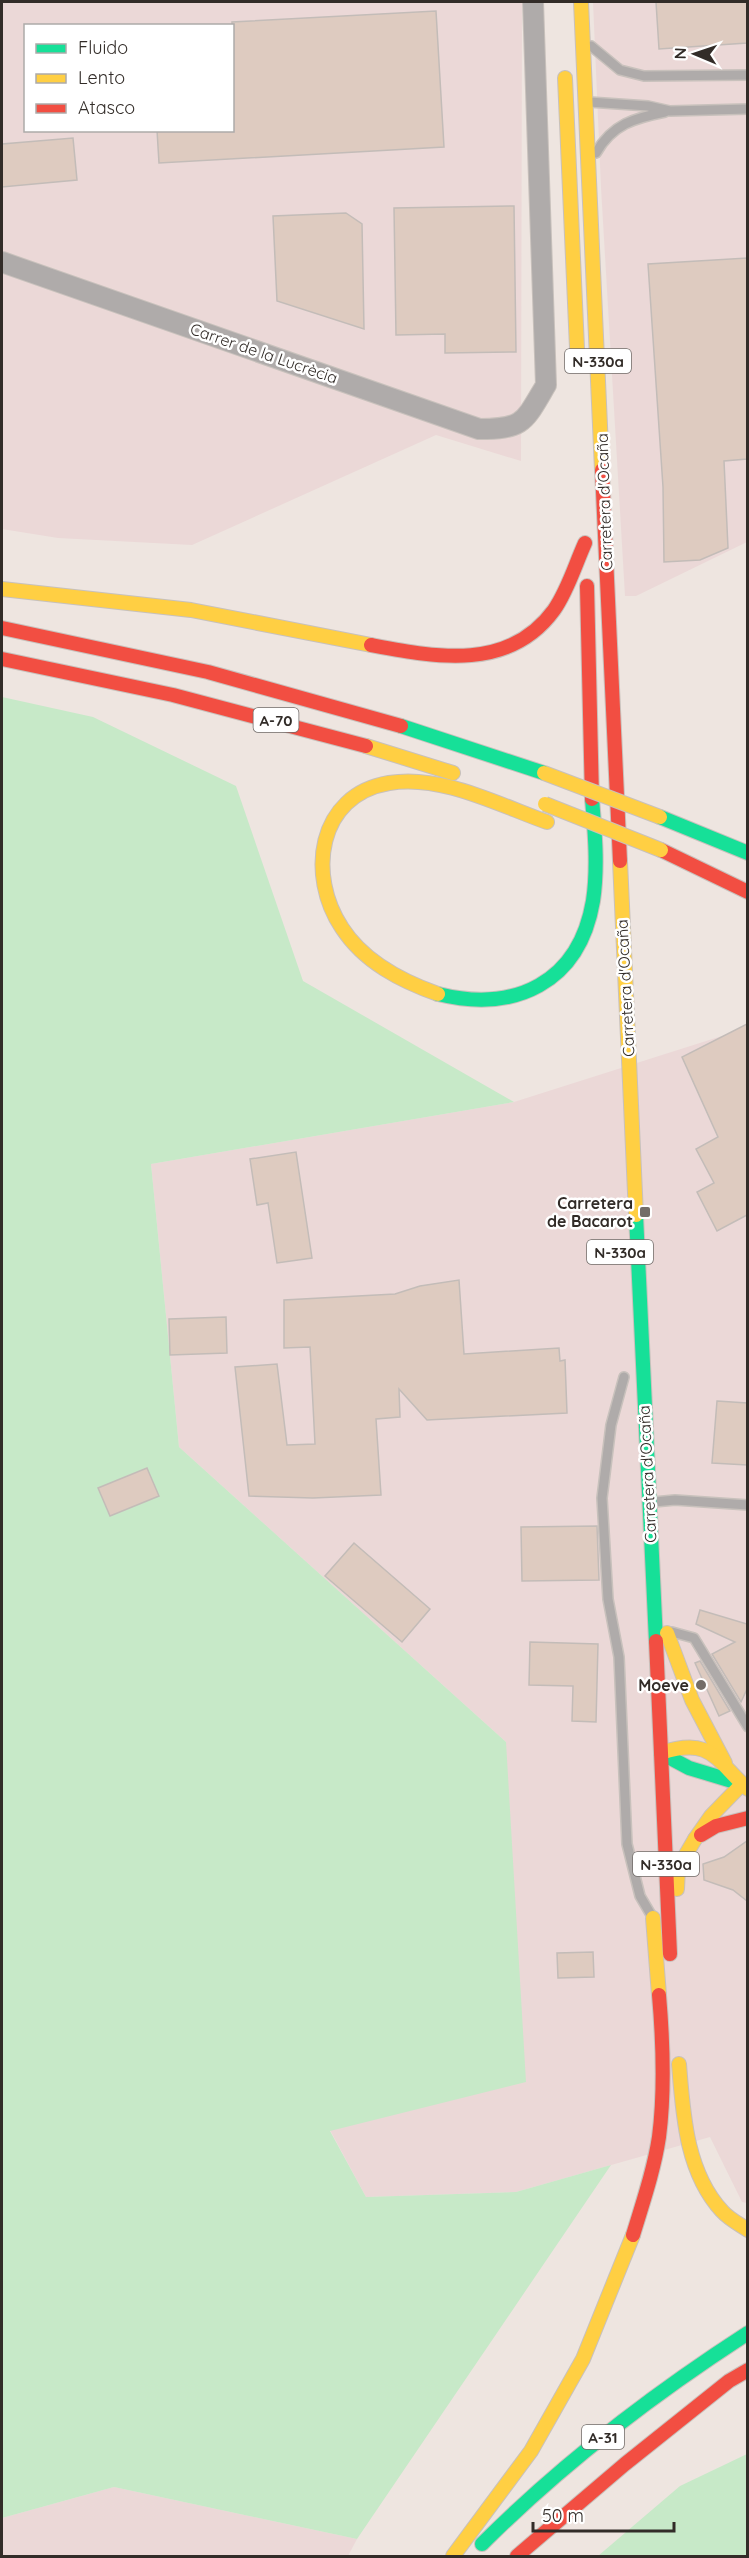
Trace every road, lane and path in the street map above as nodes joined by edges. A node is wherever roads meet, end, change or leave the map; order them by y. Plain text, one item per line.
1 (532, 2) edge
2 (539, 2) edge
3 (581, 2) edge
4 (534, 28) junction
5 (583, 38) junction
6 (565, 69) dead end
7 (747, 75) edge
8 (537, 83) junction
9 (587, 102) junction
10 (747, 109) edge
11 (670, 111) junction
12 (567, 112) junction
13 (540, 167) junction
14 (591, 185) junction
15 (2, 262) edge
16 (577, 360) dead end
17 (587, 586) junction
18 (2, 589) edge
19 (2, 628) edge
20 (2, 659) edge
21 (511, 793) dead end
22 (539, 802) dead end
23 (552, 824) dead end
24 (579, 835) dead end
25 (747, 851) edge
26 (631, 855) dead end
27 (663, 867) dead end
28 (702, 872) junction
29 (747, 892) edge
30 (617, 1111) dead end
31 (623, 1372) joint
32 (627, 1420) dead end
33 (632, 1446) dead end
34 (649, 1502) junction
35 (747, 1505) edge
36 (666, 1630) junction
37 (747, 1727) edge
38 (661, 1753) junction
39 (726, 1763) junction
40 (746, 1784) edge
41 (747, 1818) edge
42 (695, 1839) junction
43 (653, 1918) junction
44 (673, 1970) junction
45 (676, 2029) dead end
46 (678, 2051) dead end
47 (747, 2230) edge
48 (747, 2332) edge
49 (747, 2370) edge
50 (709, 2416) dead end
51 (626, 2464) junction
52 (453, 2556) edge
53 (470, 2556) edge
54 (517, 2556) edge

1 - 4 street
2 - 4 street
3 - 5 main road, Carretera d'Ocaña / N-330a
4 - 8 street
5 - 7 lane
5 - 9 main road, Carretera d'Ocaña / N-330a
6 - 12 main road, N-330a
8 - 12 street
8 - 13 street
9 - 11 lane
9 - 12 lane
9 - 14 main road, Carretera d'Ocaña / N-330a
10 - 11 lane
11 - 14 lane
12 - 13 street
12 - 16 main road, N-330a
13 - 15 street, Carrer de la Lucrècia
14 - 34 main road, Carretera d'Ocaña / N-330a
17 - 18 main road, Carretera d'Ocaña
17 - 23 main road
17 - 30 main road, Carretera d'Ocaña
19 - 25 main road, A-70, bridge
20 - 21 main road, A-70
22 - 28 main road, bridge
24 - 26 main road
27 - 28 main road
28 - 29 main road
31 - 32 main road, Carretera d'Ocaña
31 - 43 lane
33 - 38 main road
34 - 35 lane
34 - 36 main road
34 - 38 main road, Carretera d'Ocaña / N-330a
36 - 37 lane
36 - 39 main road
38 - 39 main road
38 - 40 main road
38 - 43 main road, N-330a
38 - 44 main road, Carretera d'Ocaña / N-330a
39 - 40 main road
40 - 42 main road
41 - 42 main road
42 - 44 main road
43 - 52 main road
44 - 45 main road, Carretera d'Ocaña
46 - 47 main road
48 - 53 main road, A-31
49 - 51 main road, A-31
50 - 51 main road
51 - 54 main road, A-31

